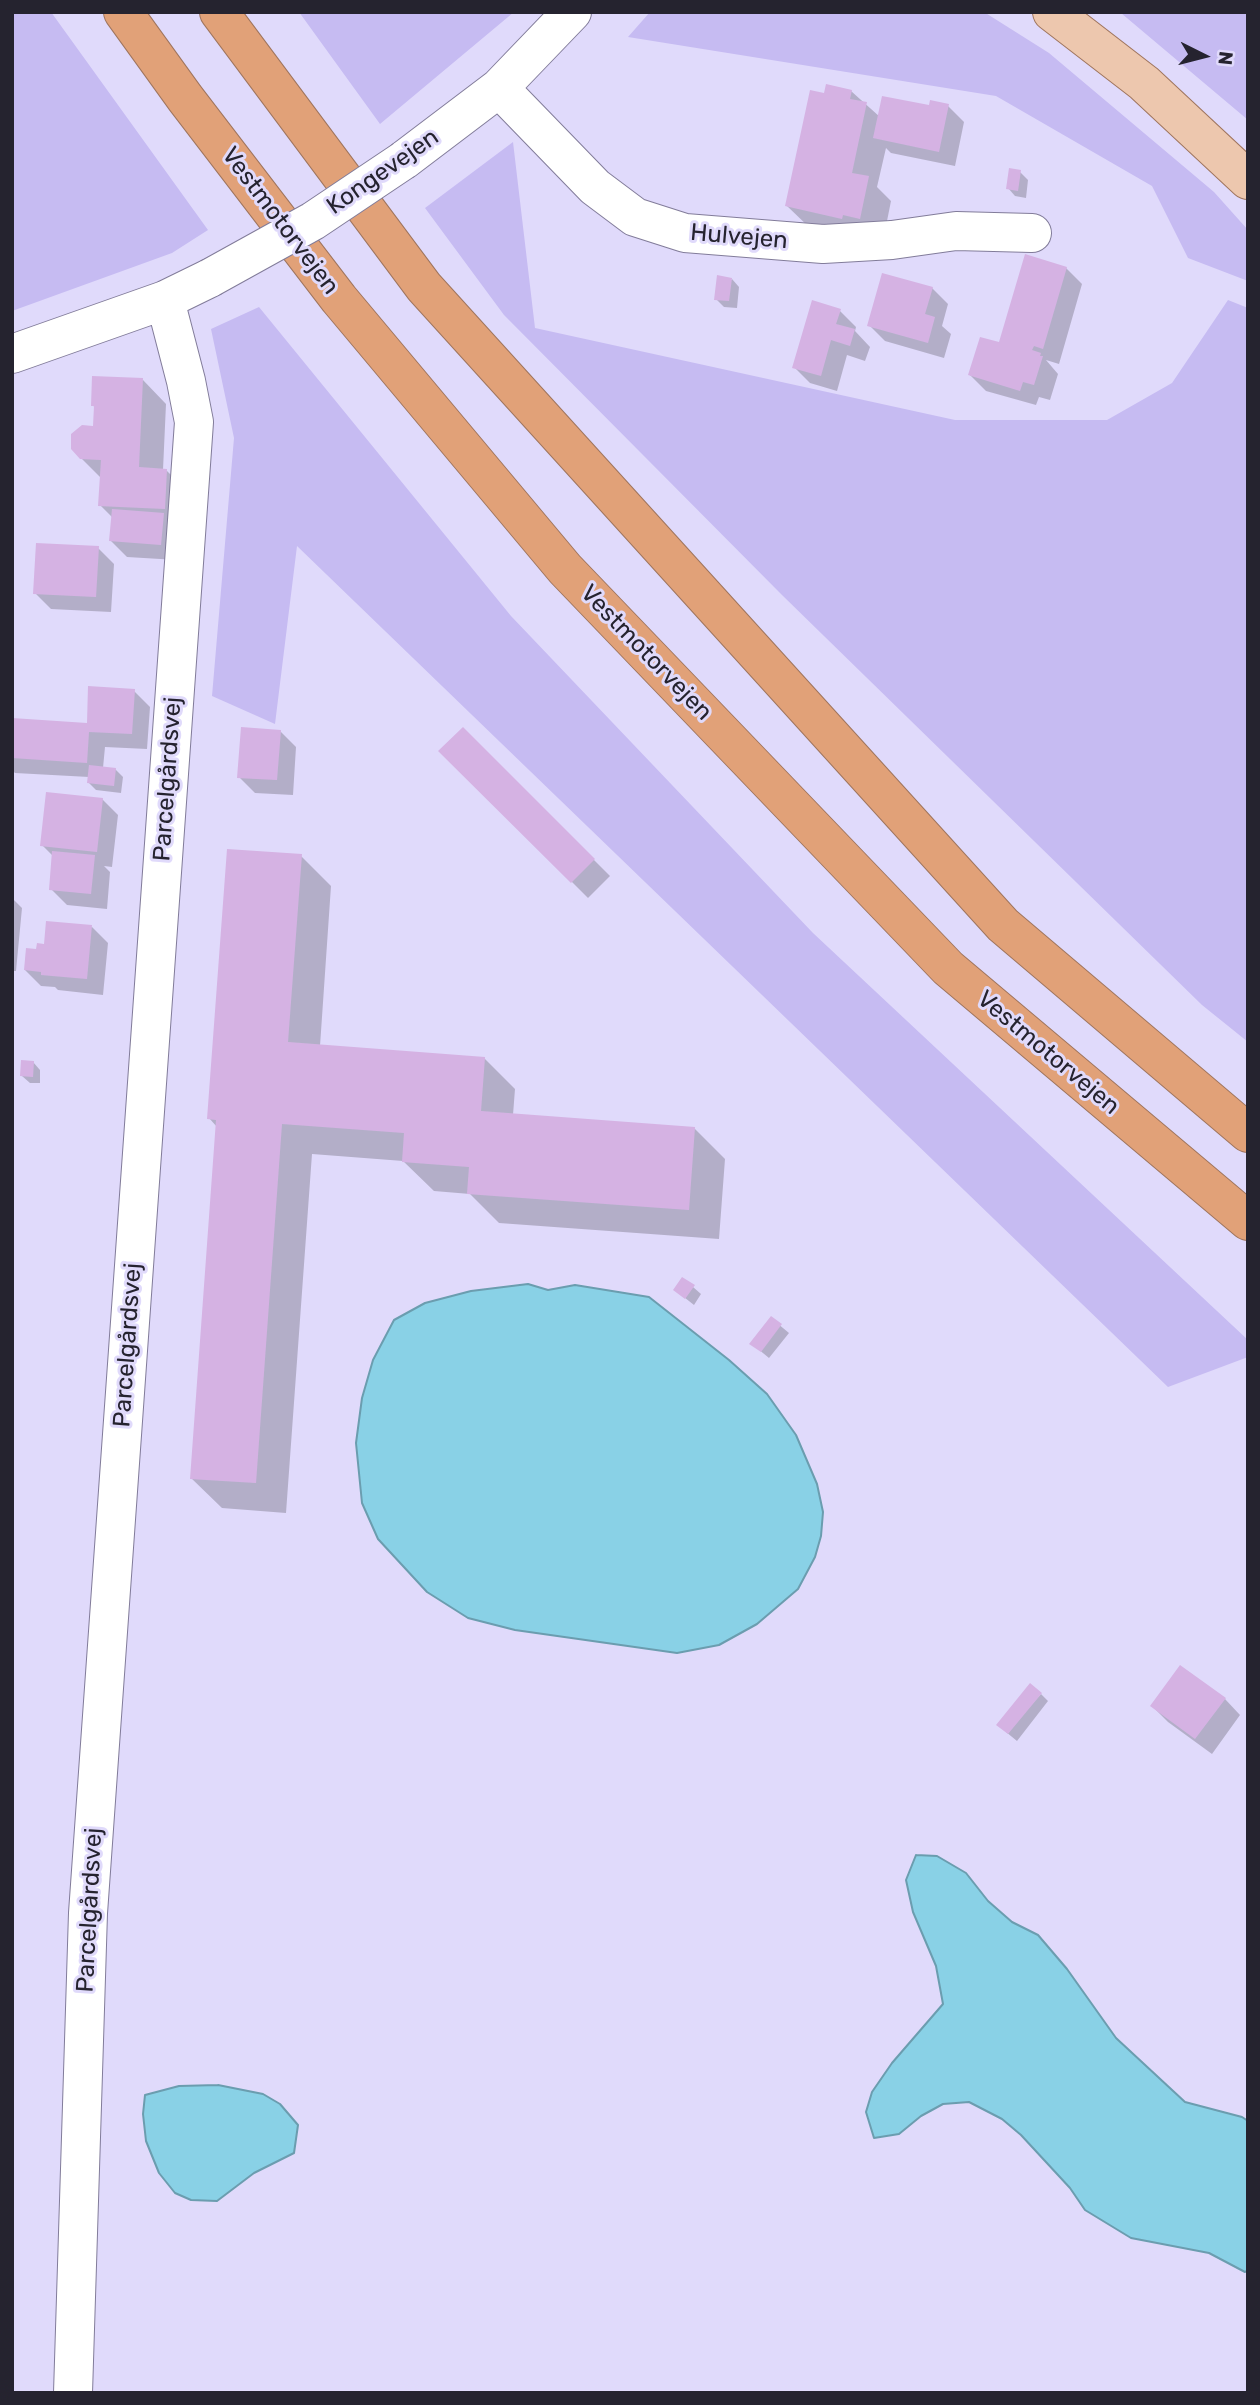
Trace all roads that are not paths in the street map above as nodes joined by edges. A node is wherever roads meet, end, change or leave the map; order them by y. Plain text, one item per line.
1 (123, 12) edge
2 (219, 12) edge
3 (572, 12) edge
4 (1052, 12) edge
5 (499, 88) junction
6 (1248, 180) edge
7 (1032, 233) dead end
8 (165, 300) junction
9 (12, 354) edge
10 (1248, 1133) edge
11 (1248, 1221) edge
12 (73, 2393) edge

1 - 11 highway, Vestmotorvejen
2 - 10 highway
3 - 5 street, Kongevejen
4 - 6 main road
5 - 7 street, Hulvejen
5 - 8 street, Kongevejen, bridge
8 - 9 street, Kongevejen
8 - 12 street, Parcelgårdsvej

